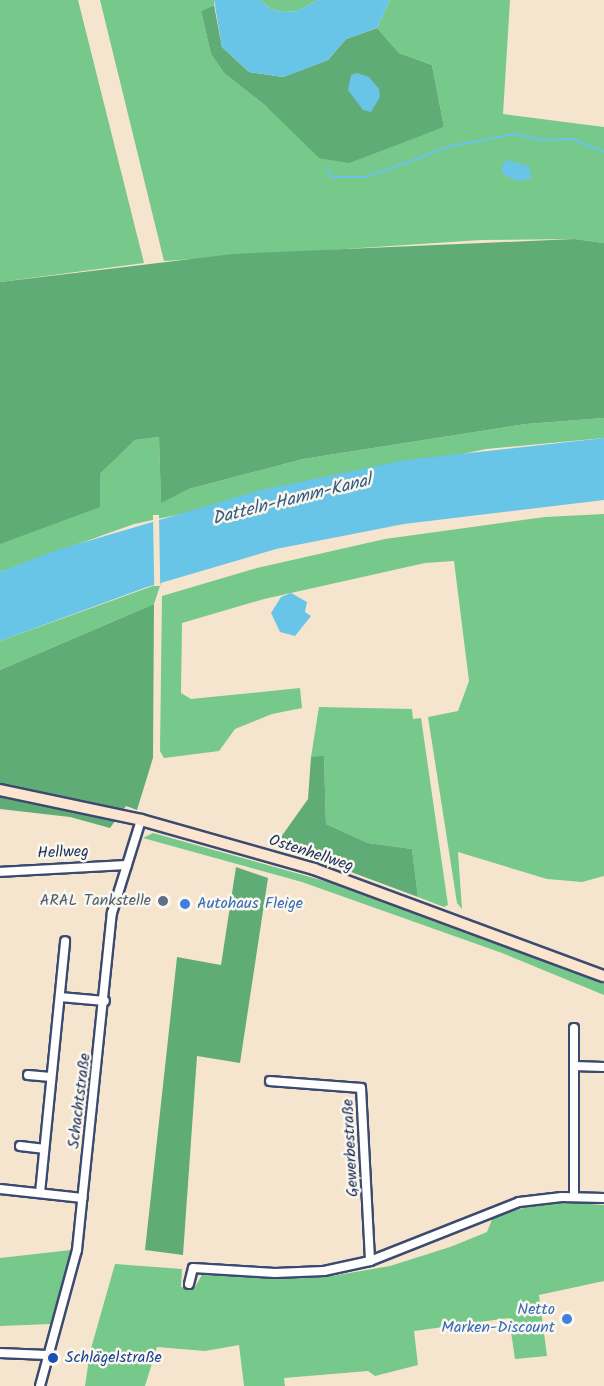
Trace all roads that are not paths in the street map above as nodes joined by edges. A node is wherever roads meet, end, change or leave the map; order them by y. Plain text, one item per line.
1 (0, 790) edge
2 (141, 820) junction
3 (127, 865) junction
4 (0, 872) edge
5 (65, 941) dead end
6 (604, 976) edge
7 (60, 997) junction
8 (105, 1001) junction
9 (574, 1028) dead end
10 (574, 1066) junction
11 (604, 1067) edge
12 (28, 1075) dead end
13 (51, 1077) junction
14 (270, 1081) dead end
15 (20, 1146) dead end
16 (43, 1149) junction
17 (0, 1189) edge
18 (40, 1193) junction
19 (574, 1196) junction
20 (83, 1198) junction
21 (604, 1198) edge
22 (370, 1261) junction
23 (189, 1284) dead end
24 (0, 1353) edge
25 (47, 1355) junction
26 (40, 1386) edge

1 - 2 main road, Ostenhellweg
2 - 3 street, Schachtstraße
2 - 6 main road, Ostenhellweg
3 - 4 street, Hellweg
3 - 8 street, Schachtstraße
5 - 7 street
7 - 8 street
7 - 13 street
8 - 20 street, Schachtstraße
9 - 10 street
10 - 11 street
10 - 19 street
12 - 13 street
13 - 16 street
14 - 22 street, Gewerbestraße
15 - 16 street
16 - 18 street
17 - 18 street
18 - 20 street
19 - 21 street
19 - 22 street
20 - 25 street, Schachtstraße
22 - 23 street
24 - 25 street
25 - 26 street, Schachtstraße

